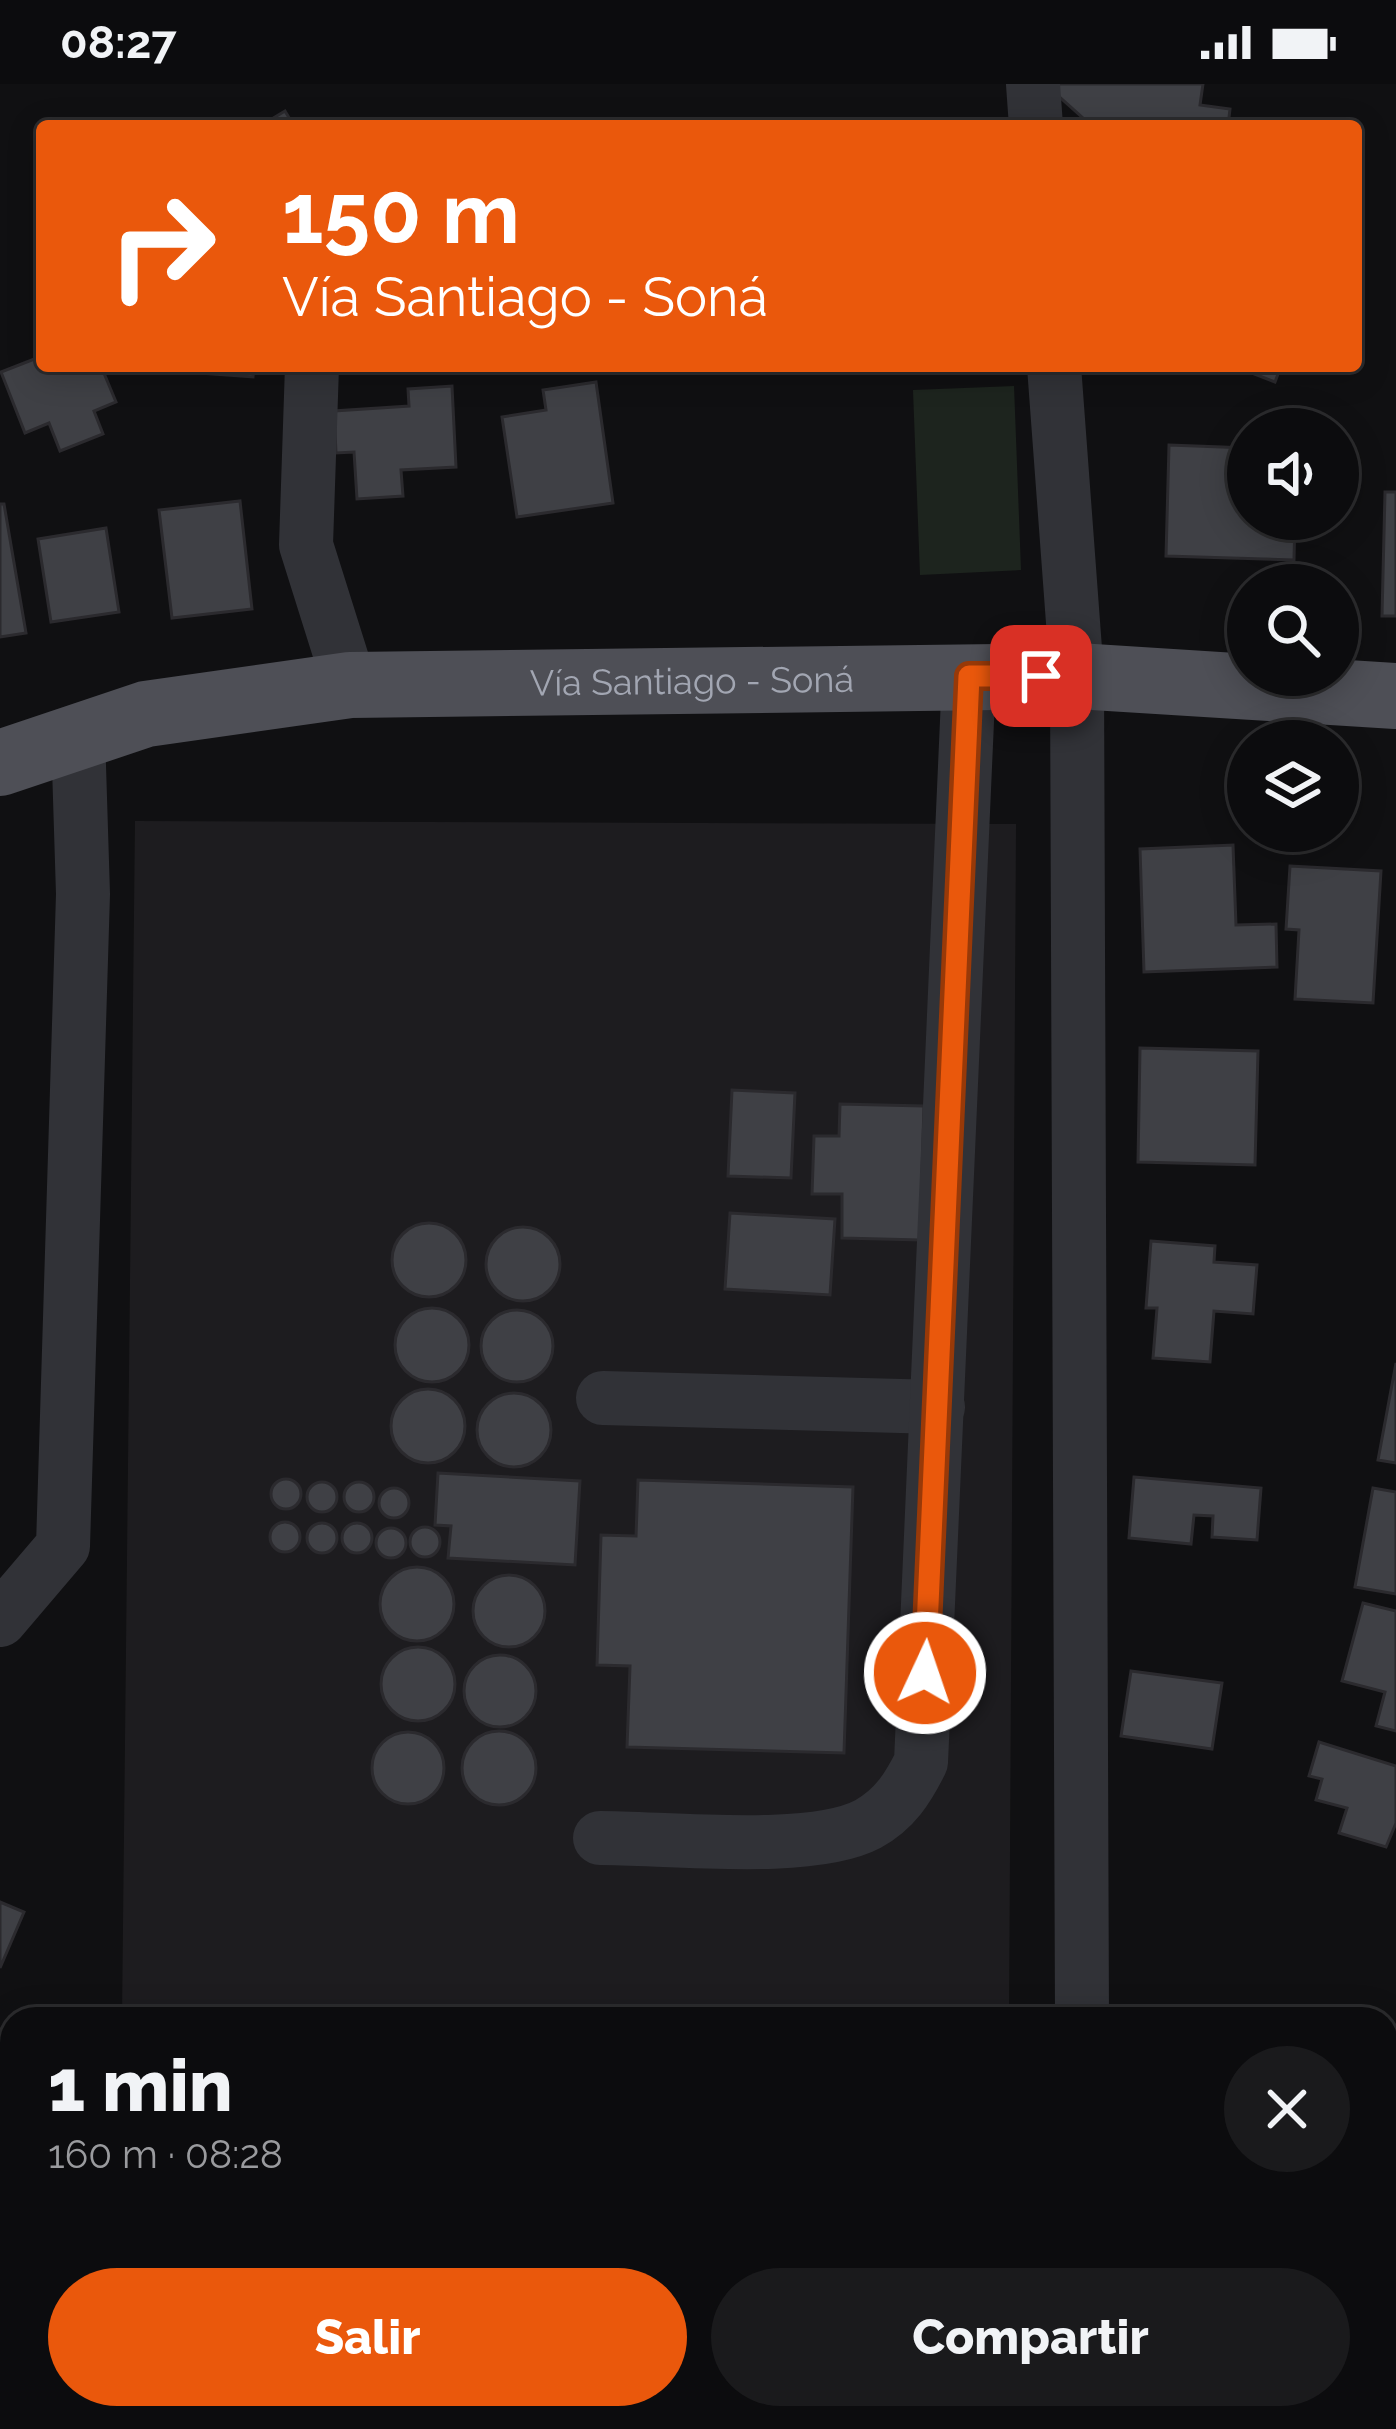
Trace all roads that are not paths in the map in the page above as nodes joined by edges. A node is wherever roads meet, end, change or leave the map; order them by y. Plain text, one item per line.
1 (1033, 84) edge
2 (1036, 120) edge
3 (312, 372) edge
4 (1054, 372) edge
5 (969, 676) junction
6 (1077, 676) junction
7 (350, 685) junction
8 (1396, 696) edge
9 (79, 734) junction
10 (0, 763) edge
11 (603, 1398) dead end
12 (938, 1407) junction
13 (0, 1621) edge
14 (600, 1838) dead end
15 (1082, 2007) edge

1 - 2 street
3 - 7 street
4 - 6 street
5 - 6 main road, Vía Santiago - Soná
5 - 7 main road, Vía Santiago - Soná
5 - 12 street
6 - 8 main road, Vía Santiago - Soná
6 - 15 street
7 - 9 main road, Vía Santiago - Soná
9 - 10 main road, Vía Santiago - Soná
9 - 13 street
11 - 12 street
12 - 14 street

